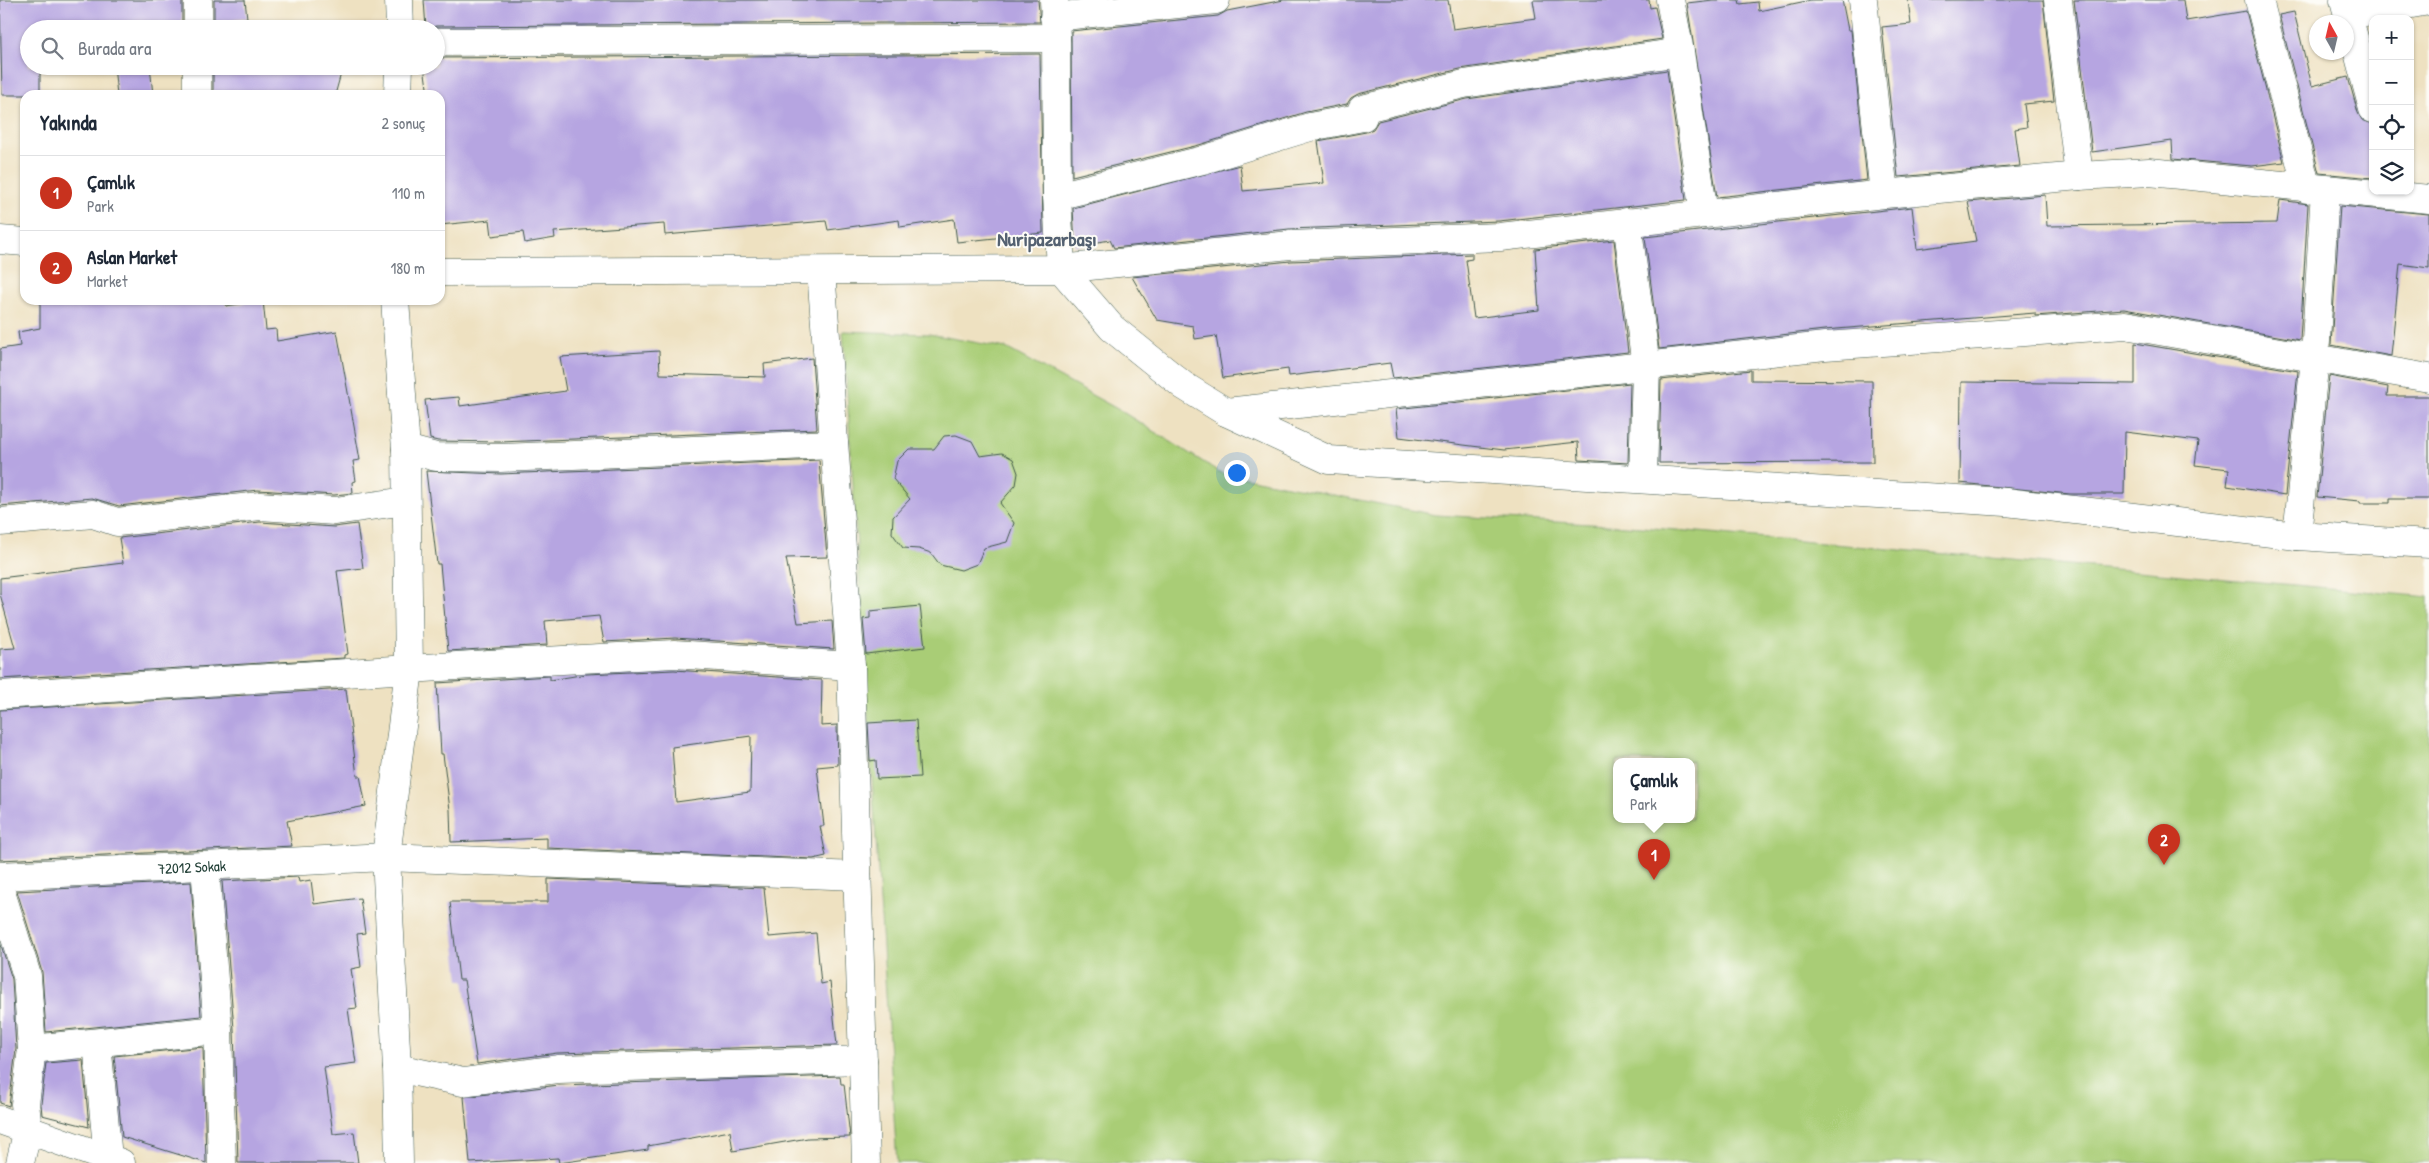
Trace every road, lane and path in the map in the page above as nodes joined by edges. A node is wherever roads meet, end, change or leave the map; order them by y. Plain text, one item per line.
1 (198, 0) edge
2 (400, 0) edge
3 (1216, 0) edge
4 (1670, 0) edge
5 (1863, 0) edge
6 (2058, 0) edge
7 (2259, 0) edge
8 (2429, 1) edge
9 (2346, 7) edge
10 (1055, 19) edge
11 (198, 20) edge
12 (400, 20) edge
13 (445, 42) edge
14 (1680, 52) junction
15 (197, 75) edge
16 (399, 75) edge
17 (197, 90) edge
18 (398, 90) edge
19 (2372, 105) edge
20 (2079, 176) junction
21 (2316, 189) junction
22 (2369, 192) edge
23 (1884, 194) junction
24 (2401, 195) edge
25 (1057, 196) junction
26 (2429, 199) edge
27 (1704, 214) junction
28 (1628, 222) junction
29 (0, 240) edge
30 (20, 242) edge
31 (1061, 269) junction
32 (821, 271) junction
33 (445, 272) edge
34 (395, 305) edge
35 (2315, 358) junction
36 (1646, 366) junction
37 (2429, 378) edge
38 (1226, 412) junction
39 (834, 444) junction
40 (406, 449) junction
41 (1643, 479) junction
42 (406, 501) junction
43 (0, 522) edge
44 (2296, 536) junction
45 (2429, 544) edge
46 (851, 666) junction
47 (409, 668) junction
48 (0, 695) edge
49 (386, 857) junction
50 (205, 867) junction
51 (0, 876) edge
52 (857, 876) junction
53 (0, 889) edge
54 (218, 1030) junction
55 (97, 1043) junction
56 (32, 1049) junction
57 (863, 1060) junction
58 (397, 1068) junction
59 (0, 1120) edge
60 (28, 1129) junction
61 (114, 1160) edge
62 (20, 1163) edge
63 (222, 1163) edge
64 (398, 1163) edge
65 (866, 1163) edge

1 - 11 street
2 - 12 street
3 - 10 street
4 - 14 street
5 - 23 street
6 - 20 street
7 - 21 street
8 - 9 street
9 - 19 street
10 - 13 street
10 - 25 street
14 - 25 street
14 - 27 street
15 - 17 street
16 - 18 street
20 - 21 street
20 - 23 street
21 - 22 street
21 - 35 street
23 - 27 street
24 - 26 street
25 - 31 street
27 - 28 street
28 - 31 street
28 - 36 street
29 - 30 street
31 - 32 street
31 - 38 street
32 - 33 street
32 - 39 street
34 - 40 street
35 - 36 street
35 - 37 street
35 - 44 street
36 - 38 street
36 - 41 street
38 - 41 street
39 - 40 street
39 - 46 street
40 - 42 street
41 - 44 street
42 - 43 street
42 - 47 street
44 - 45 street
46 - 47 street
46 - 52 street
47 - 48 street
47 - 49 street
49 - 50 street, 72012 Sokak
49 - 52 street, 72012 Sokak
49 - 58 street
50 - 51 street, 72012 Sokak
50 - 54 street
52 - 57 street
53 - 56 street
54 - 55 street
54 - 63 street
55 - 56 street
55 - 61 street
56 - 60 street
57 - 58 street
57 - 65 street
58 - 64 street
59 - 60 street
60 - 61 street
60 - 62 street

